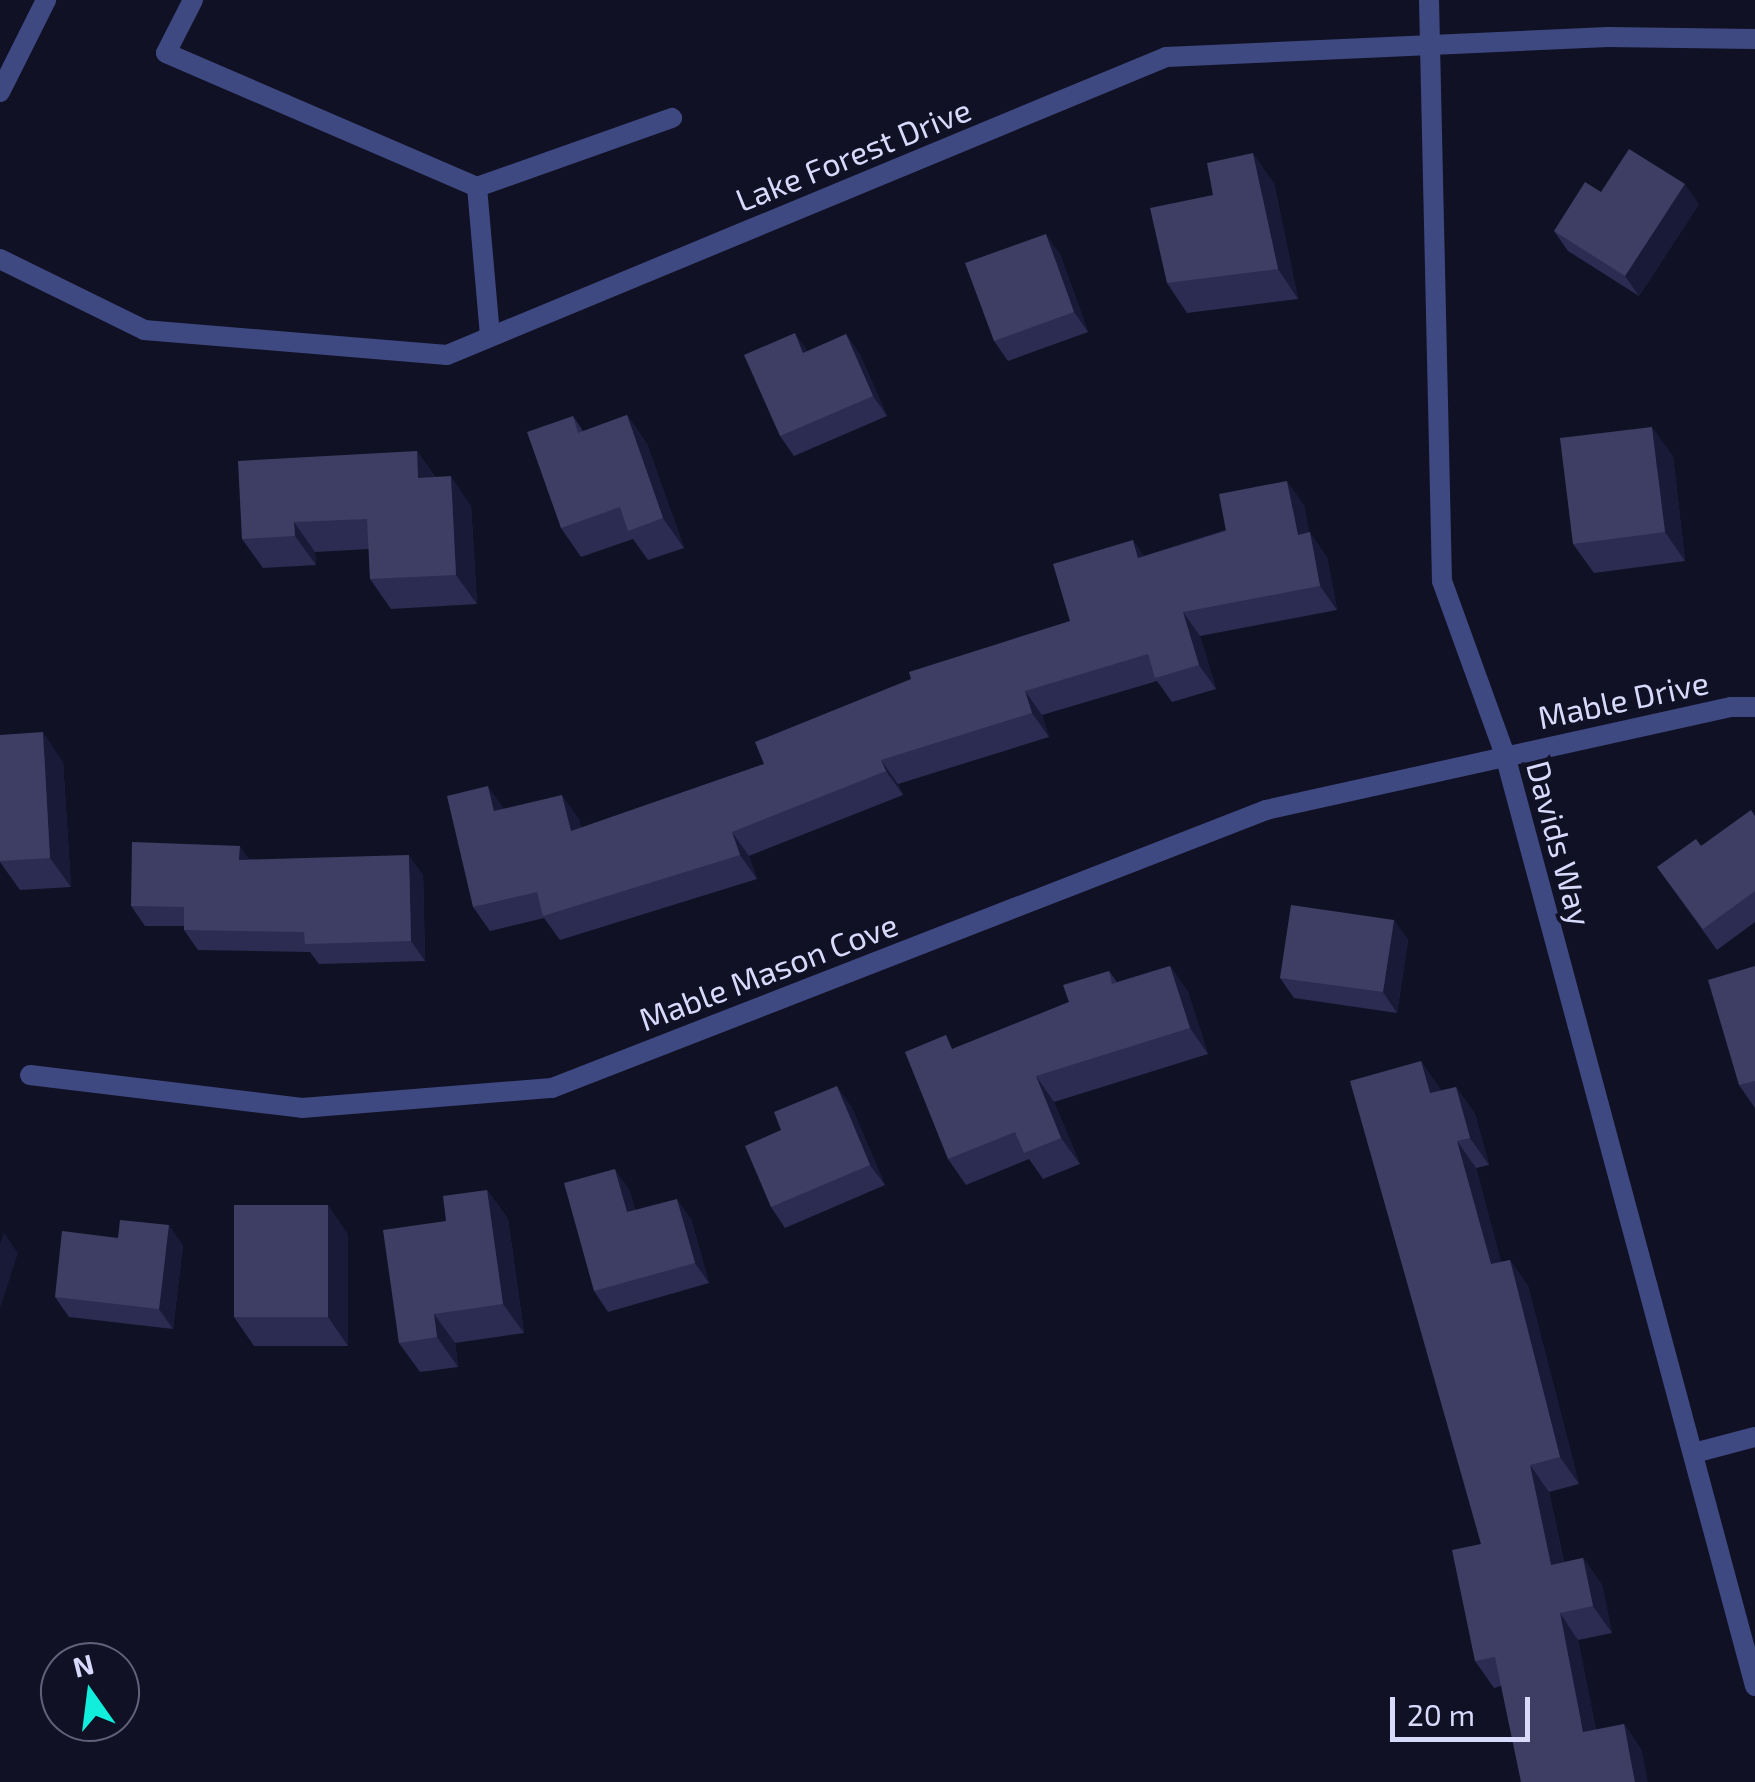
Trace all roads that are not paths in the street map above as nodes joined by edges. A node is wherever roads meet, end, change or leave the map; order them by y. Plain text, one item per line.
1 (46, 0) edge
2 (193, 0) edge
3 (1428, 0) edge
4 (1755, 39) edge
5 (1428, 44) junction
6 (0, 92) edge
7 (672, 118) dead end
8 (477, 187) junction
9 (0, 260) edge
10 (490, 336) junction
11 (1755, 707) edge
12 (1505, 755) junction
13 (30, 1075) dead end
14 (1755, 1437) edge
15 (1694, 1453) junction
16 (1755, 1686) edge

1 - 6 street
2 - 8 street
3 - 5 street, Davids Way
4 - 5 street, Lake Forest Drive
5 - 10 street, Lake Forest Drive
5 - 12 street, Davids Way
7 - 8 street
8 - 10 street
9 - 10 street, Lake Forest Drive
11 - 12 street, Mable Drive
12 - 13 street, Mable Mason Cove
12 - 15 street, Davids Way
14 - 15 street
15 - 16 street, Davids Way

